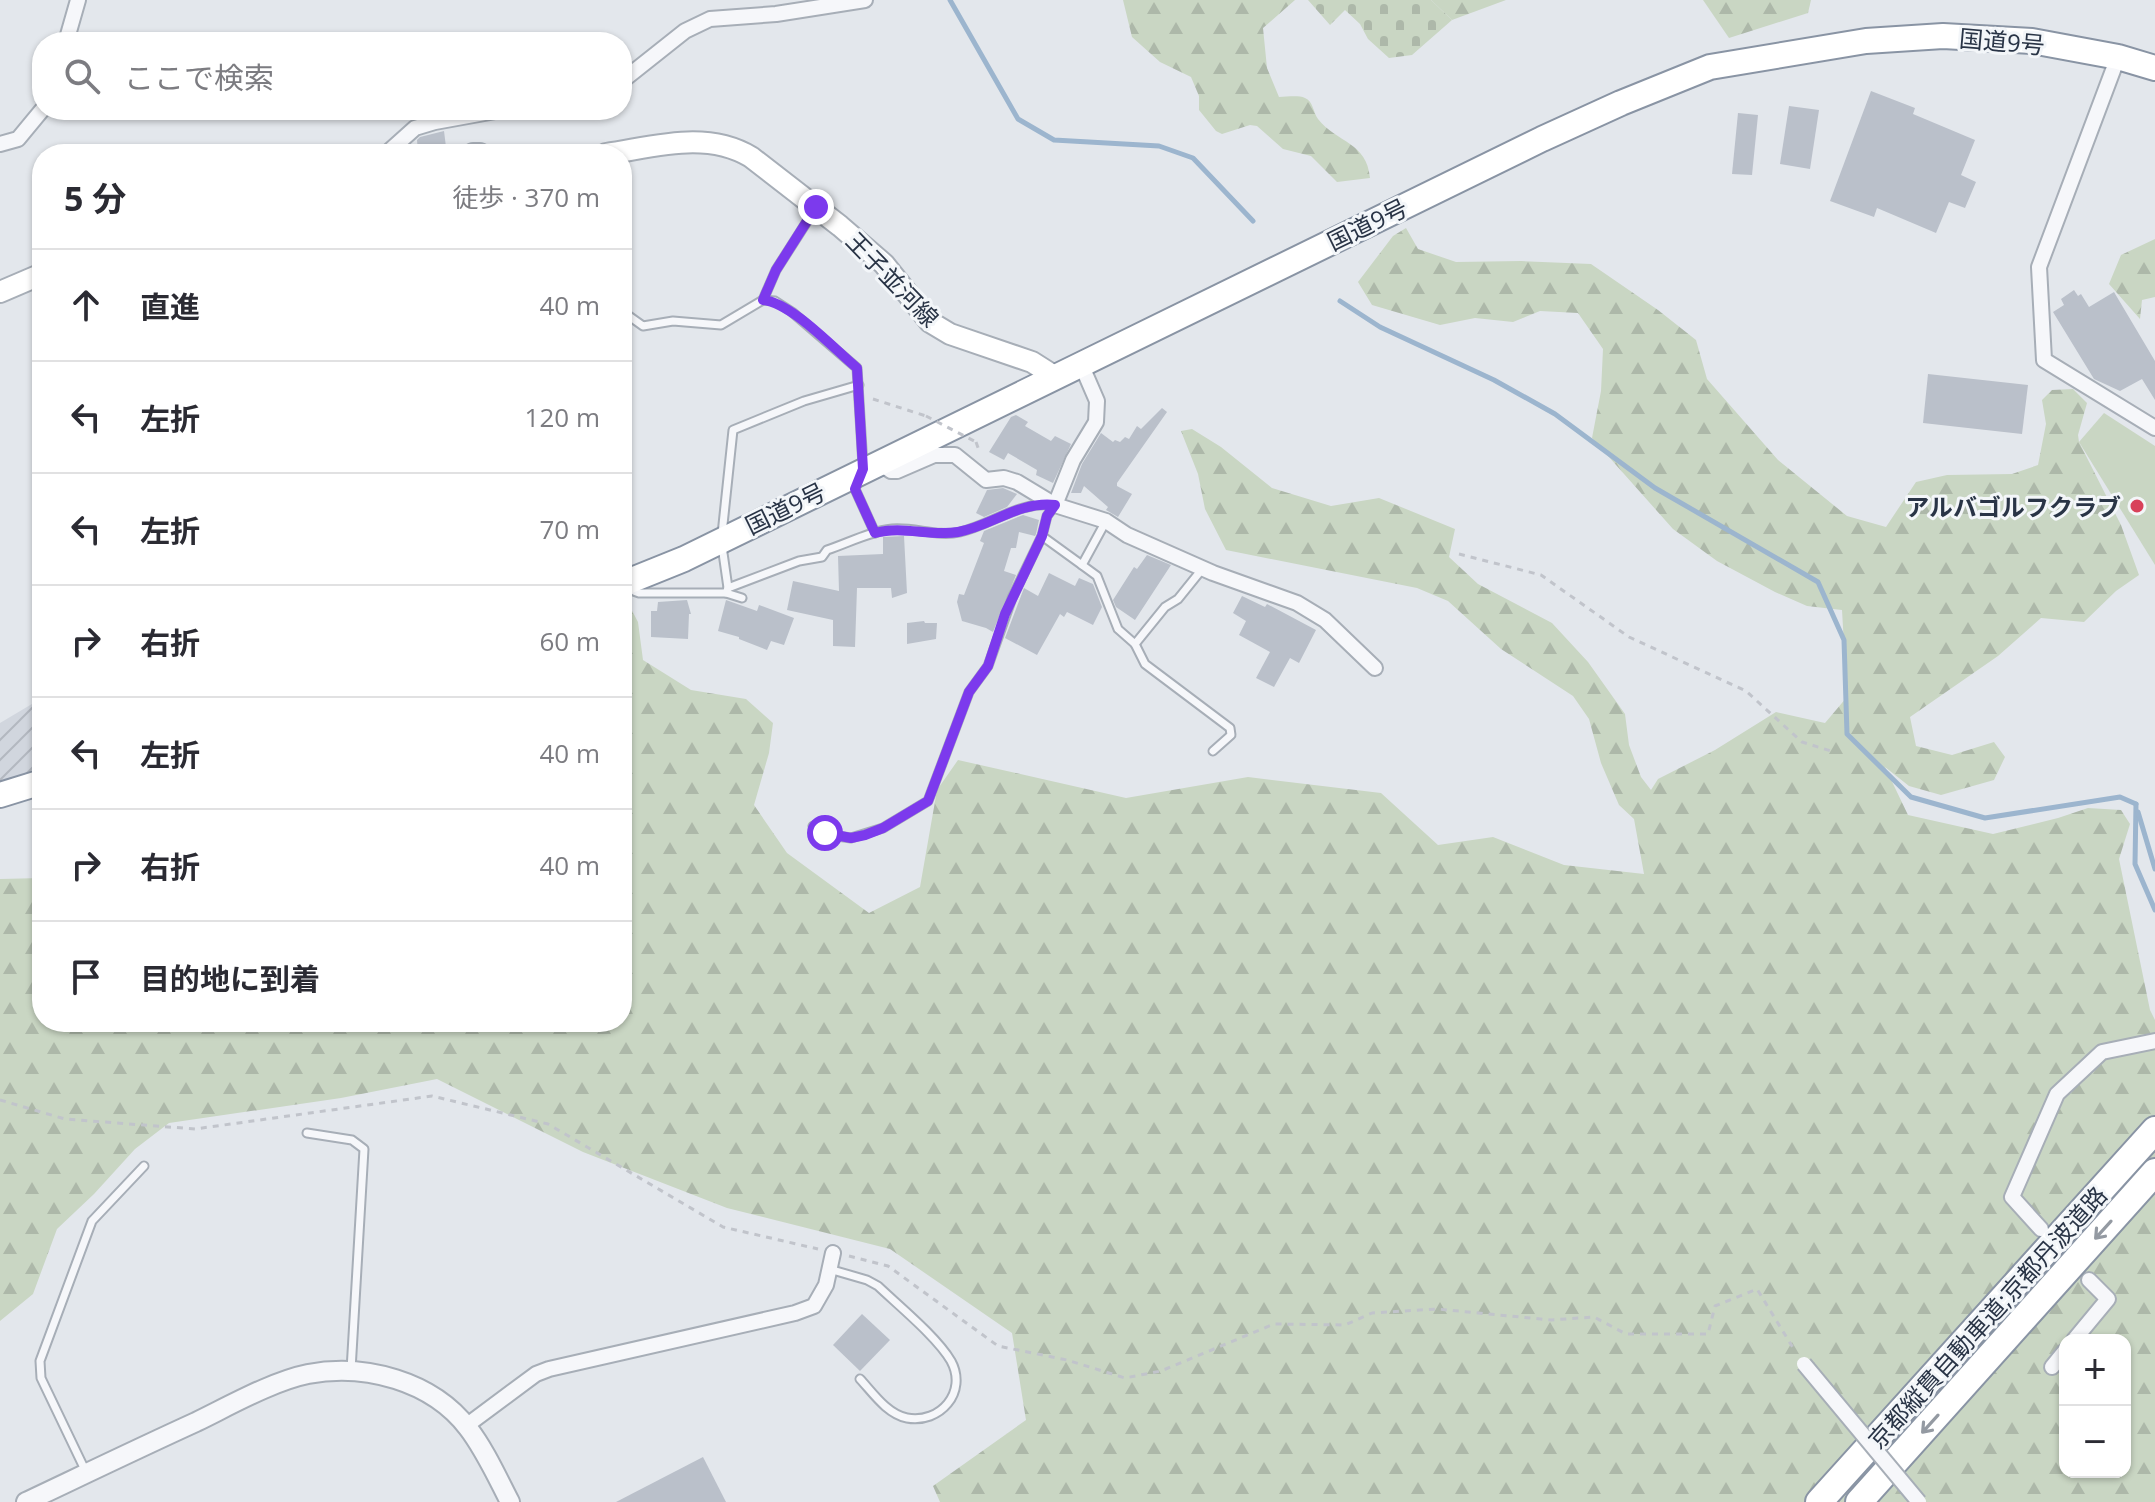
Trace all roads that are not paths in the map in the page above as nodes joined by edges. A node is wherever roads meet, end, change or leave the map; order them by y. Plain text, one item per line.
1 (78, 0) edge
2 (865, 0) edge
3 (69, 32) edge
4 (2118, 57) junction
5 (2155, 68) edge
6 (632, 73) edge
7 (34, 120) edge
8 (446, 120) edge
9 (0, 144) edge
10 (397, 144) edge
11 (632, 150) edge
12 (816, 207) junction
13 (32, 278) edge
14 (0, 292) edge
15 (763, 300) junction
16 (632, 318) edge
17 (1081, 364) junction
18 (1054, 376) junction
19 (859, 385) junction
20 (2155, 428) edge
21 (871, 466) junction
22 (1055, 505) junction
23 (1106, 521) junction
24 (875, 533) junction
25 (1042, 536) junction
26 (721, 540) junction
27 (1082, 565) junction
28 (1203, 568) junction
29 (632, 581) edge
30 (632, 590) edge
31 (727, 591) junction
32 (742, 598) dead end
33 (1135, 644) junction
34 (1375, 668) dead end
35 (1213, 751) dead end
36 (32, 785) edge
37 (0, 795) edge
38 (813, 826) dead end
39 (2155, 1041) edge
40 (307, 1133) dead end
41 (2150, 1136) edge
42 (144, 1166) dead end
43 (2155, 1172) edge
44 (2041, 1229) dead end
45 (833, 1253) road end
46 (829, 1269) junction
47 (2089, 1280) dead end
48 (2079, 1334) edge
49 (2059, 1358) edge
50 (1804, 1364) road end
51 (2052, 1367) dead end
52 (351, 1371) junction
53 (860, 1379) dead end
54 (466, 1426) junction
55 (87, 1473) junction
56 (26, 1502) edge
57 (510, 1502) edge
58 (1819, 1502) edge
59 (1859, 1502) edge
60 (1919, 1502) edge

1 - 3 street
2 - 6 street
4 - 5 highway, 国道9号
4 - 17 highway, 国道9号
4 - 20 street
7 - 9 street
8 - 10 street
11 - 12 main road, 王子並河線
12 - 15 lane
12 - 18 main road, 王子並河線
13 - 14 main road
15 - 16 lane
15 - 19 lane
17 - 18 highway, 国道9号
17 - 22 street
18 - 21 highway, 国道9号
19 - 21 lane
19 - 26 lane
21 - 22 street
21 - 24 lane
21 - 26 highway, 国道9号
22 - 23 street
22 - 24 lane
22 - 25 lane
23 - 27 lane
23 - 28 street
24 - 31 lane
25 - 27 lane
25 - 38 lane
26 - 29 highway, 国道9号
26 - 31 lane
27 - 33 lane
28 - 33 lane
28 - 34 street
30 - 31 lane
31 - 32 lane
33 - 35 lane
36 - 37 highway
39 - 44 street
40 - 52 lane
41 - 58 highway, 京都縦貫自動車道;京都丹波道路
42 - 55 lane
43 -> 59 highway, 京都縦貫自動車道;京都丹波道路
45 - 46 street
46 - 53 lane
46 - 54 street
47 - 48 street
49 - 51 street
50 - 60 street, bridge
52 - 54 street
52 - 55 street
54 - 57 street
55 - 56 street

